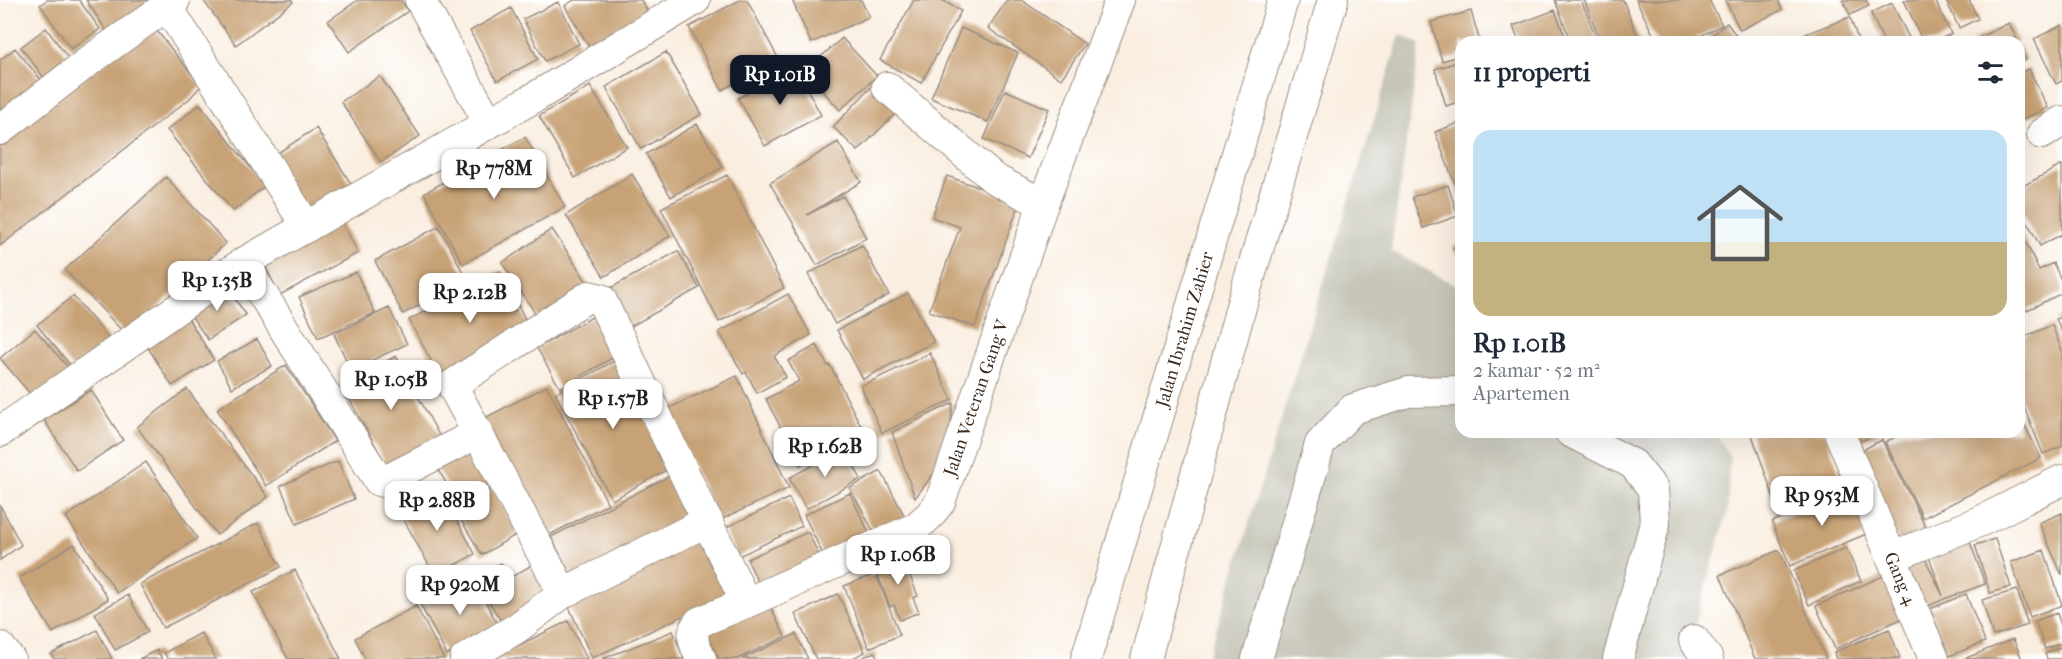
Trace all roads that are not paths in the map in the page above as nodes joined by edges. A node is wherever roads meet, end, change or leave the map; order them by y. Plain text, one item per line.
1 (420, 0) edge
2 (695, 0) edge
3 (1120, 0) edge
4 (1283, 0) edge
5 (1326, 2) edge
6 (171, 3) edge
7 (656, 10) edge
8 (887, 87) dead end
9 (489, 123) junction
10 (0, 130) edge
11 (1043, 204) junction
12 (307, 227) junction
13 (243, 263) junction
14 (1455, 391) edge
15 (0, 432) edge
16 (478, 433) junction
17 (1582, 438) edge
18 (1842, 438) edge
19 (2062, 480) edge
20 (708, 521) junction
21 (1892, 557) junction
22 (563, 593) junction
23 (746, 603) junction
24 (0, 647) edge
25 (10, 659) edge
26 (465, 659) edge
27 (701, 659) edge
28 (1086, 659) edge
29 (1146, 659) edge
30 (1257, 659) edge
31 (1618, 659) edge
32 (1934, 659) edge

1 - 9 street
2 - 7 street
3 - 11 street, Jalan Veteran Gang V
4 - 28 street, Jalan Ibrahim Zahier
5 - 29 street
6 - 10 street
6 - 12 street
7 - 9 street
8 - 11 street
9 - 12 street
11 - 23 street, Jalan Veteran Gang V
12 - 13 street
13 - 15 street
13 - 16 street
14 - 30 street
16 - 20 street
16 - 22 street
17 - 31 street
18 - 21 street, Gang 4
19 - 21 street
20 - 22 street
20 - 23 street
21 - 32 street, Gang 4
22 - 26 street
23 - 27 street, Jalan Veteran Gang V
24 - 25 street

